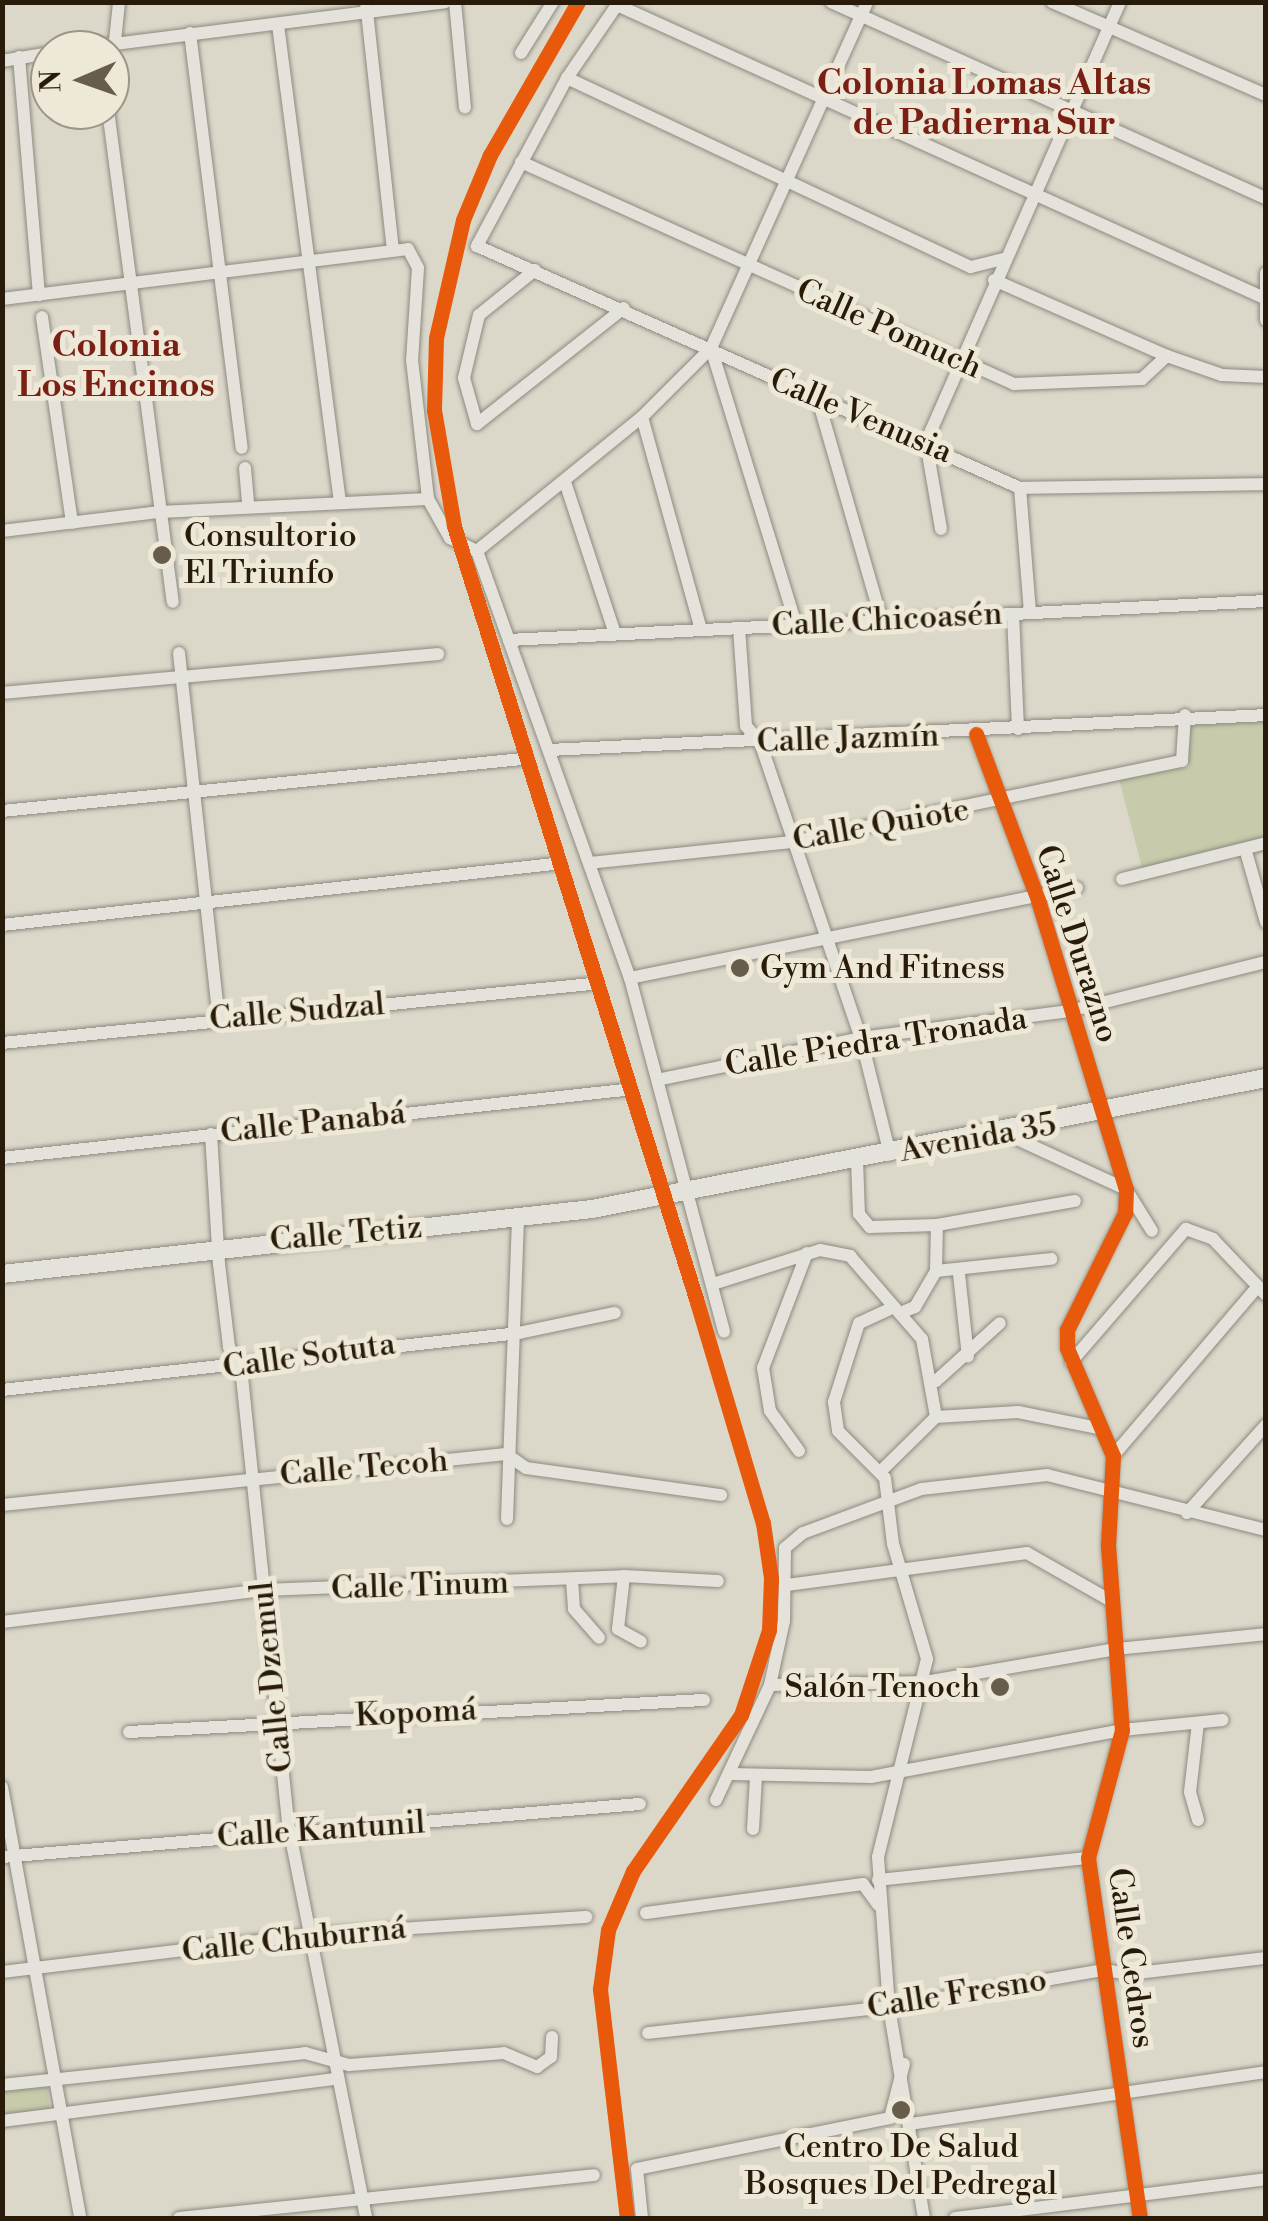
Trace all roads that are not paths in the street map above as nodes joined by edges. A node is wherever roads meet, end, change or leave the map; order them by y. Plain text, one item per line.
1 (119, 2) edge
2 (445, 2) edge
3 (455, 2) edge
4 (553, 2) edge
5 (831, 2) edge
6 (866, 2) edge
7 (1052, 2) edge
8 (1120, 2) edge
9 (618, 4) edge
10 (365, 8) edge
11 (860, 16) junction
12 (278, 24) junction
13 (1110, 28) junction
14 (116, 30) edge
15 (190, 33) junction
16 (130, 39) edge
17 (521, 53) dead end
18 (30, 56) edge
19 (19, 58) junction
20 (2, 60) edge
21 (567, 78) junction
22 (1266, 94) edge
23 (824, 100) junction
24 (465, 108) dead end
25 (1074, 111) junction
26 (111, 130) edge
27 (522, 162) junction
28 (788, 184) junction
29 (1037, 193) junction
30 (1266, 198) edge
31 (400, 249) junction
32 (1005, 258) junction
33 (310, 263) junction
34 (748, 266) junction
35 (535, 270) junction
36 (220, 274) junction
37 (1266, 274) edge
38 (994, 280) junction
39 (132, 284) junction
40 (39, 295) junction
41 (1262, 297) junction
42 (2, 299) edge
43 (624, 308) junction
44 (42, 317) dead end
45 (1266, 320) edge
46 (711, 348) junction
47 (1167, 356) junction
48 (959, 363) junction
49 (1266, 378) edge
50 (820, 403) junction
51 (642, 417) junction
52 (926, 442) junction
53 (242, 448) dead end
54 (244, 468) dead end
55 (565, 482) junction
56 (1266, 484) edge
57 (1020, 488) junction
58 (428, 499) junction
59 (340, 502) junction
60 (248, 505) junction
61 (160, 512) junction
62 (72, 523) junction
63 (941, 529) dead end
64 (2, 531) edge
65 (477, 551) junction
66 (1266, 601) edge
67 (173, 602) dead end
68 (1030, 612) junction
69 (1014, 614) junction
70 (882, 621) junction
71 (796, 625) junction
72 (739, 628) junction
73 (702, 630) junction
74 (615, 634) junction
75 (510, 640) junction
76 (179, 653) dead end
77 (438, 654) dead end
78 (181, 674) junction
79 (2, 693) edge
80 (1185, 714) junction
81 (1266, 715) edge
82 (1018, 729) junction
83 (976, 734) junction
84 (760, 742) junction
85 (549, 750) junction
86 (522, 759) dead end
87 (197, 786) junction
88 (999, 804) junction
89 (2, 811) edge
90 (793, 842) junction
91 (1266, 843) edge
92 (1246, 852) junction
93 (589, 863) junction
94 (554, 864) dead end
95 (1122, 879) dead end
96 (1078, 888) dead end
97 (1038, 900) junction
98 (209, 901) junction
99 (1266, 922) edge
100 (2, 925) edge
101 (828, 942) junction
102 (1266, 962) edge
103 (630, 978) junction
104 (591, 984) dead end
105 (1070, 1011) junction
106 (219, 1018) junction
107 (862, 1038) junction
108 (2, 1043) edge
109 (1266, 1078) edge
110 (662, 1080) junction
111 (624, 1090) dead end
112 (1104, 1115) junction
113 (1004, 1133) junction
114 (211, 1134) junction
115 (890, 1154) junction
116 (2, 1158) edge
117 (856, 1160) junction
118 (1126, 1189) junction
119 (689, 1190) junction
120 (1075, 1200) dead end
121 (518, 1218) junction
122 (936, 1225) junction
123 (1152, 1232) dead end
124 (222, 1246) junction
125 (808, 1253) junction
126 (1051, 1259) dead end
127 (936, 1271) junction
128 (2, 1274) edge
129 (958, 1274) junction
130 (713, 1284) junction
131 (1263, 1293) edge
132 (900, 1309) junction
133 (614, 1313) dead end
134 (1000, 1323) dead end
135 (724, 1332) dead end
136 (520, 1333) junction
137 (968, 1356) junction
138 (1071, 1362) junction
139 (241, 1367) junction
140 (936, 1381) junction
141 (2, 1390) edge
142 (936, 1417) junction
143 (1266, 1425) edge
144 (1098, 1428) junction
145 (798, 1450) dead end
146 (506, 1454) junction
147 (1113, 1456) junction
148 (881, 1471) junction
149 (252, 1478) junction
150 (1107, 1487) junction
151 (721, 1495) dead end
152 (888, 1498) junction
153 (2, 1506) edge
154 (1187, 1513) junction
155 (506, 1519) dead end
156 (1266, 1530) edge
157 (903, 1564) junction
158 (624, 1576) junction
159 (572, 1580) junction
160 (718, 1581) dead end
161 (787, 1586) junction
162 (263, 1590) junction
163 (1111, 1601) junction
164 (2, 1622) edge
165 (1266, 1634) edge
166 (598, 1638) dead end
167 (641, 1642) dead end
168 (1116, 1648) junction
169 (926, 1682) junction
170 (770, 1685) junction
171 (704, 1700) dead end
172 (274, 1720) junction
173 (1224, 1720) dead end
174 (1198, 1722) junction
175 (1122, 1730) junction
176 (129, 1732) dead end
177 (899, 1772) junction
178 (730, 1774) junction
179 (756, 1777) junction
180 (2, 1788) edge
181 (716, 1800) dead end
182 (640, 1804) dead end
183 (1198, 1820) dead end
184 (288, 1828) junction
185 (753, 1829) dead end
186 (8, 1857) edge
187 (1088, 1858) junction
188 (878, 1880) junction
189 (880, 1906) junction
190 (646, 1913) dead end
191 (586, 1917) dead end
192 (306, 1935) junction
193 (1266, 1958) edge
194 (32, 1969) junction
195 (1104, 1970) junction
196 (2, 1972) edge
197 (889, 2007) junction
198 (648, 2033) dead end
199 (552, 2037) dead end
200 (329, 2055) junction
201 (904, 2064) junction
202 (349, 2065) junction
203 (1266, 2072) edge
204 (334, 2079) junction
205 (52, 2080) junction
206 (2, 2085) edge
207 (1122, 2093) junction
208 (58, 2113) junction
209 (2, 2121) edge
210 (910, 2124) junction
211 (594, 2176) dead end
212 (1266, 2178) edge
213 (919, 2187) junction
214 (1137, 2198) junction
215 (362, 2199) junction
216 (80, 2218) edge
217 (179, 2218) edge
218 (366, 2218) edge
219 (642, 2218) edge
220 (912, 2218) edge
221 (924, 2218) edge
222 (956, 2218) edge
223 (1140, 2218) edge

1 - 14 street
2 - 10 street
3 - 24 street
4 - 17 street
5 - 11 street
6 - 11 street
7 - 13 street
8 - 13 street
9 - 21 street
9 - 23 street
10 - 12 street
10 - 31 street
11 - 23 street
11 - 25 street
12 - 15 street
12 - 33 street
13 - 22 street
13 - 25 street
15 - 16 street
15 - 36 street
18 - 19 street
19 - 20 street
19 - 40 street
21 - 27 street
21 - 28 street
23 - 28 street
23 - 29 street
25 - 29 street
25 - 30 street
26 - 39 street
27 - 34 street, Calle Pomuch
27 - 35 street, Calle Venusia
28 - 32 street
28 - 34 street
29 - 32 street
29 - 41 street
31 - 33 street
31 - 58 street
32 - 38 street
33 - 36 street
33 - 59 street
34 - 46 street
34 - 48 street, Calle Pomuch
35 - 43 street, Calle Venusia
35 - 43 street
36 - 39 street
36 - 53 street
37 - 41 street
38 - 47 street
38 - 48 street
39 - 40 street
39 - 61 street
40 - 42 street
41 - 45 street
43 - 46 street, Calle Venusia
44 - 62 street
46 - 50 street, Calle Venusia
46 - 51 street
46 - 71 street
47 - 48 street, Calle Pomuch
47 - 49 street
48 - 52 street
50 - 52 street, Calle Venusia
50 - 70 street
51 - 55 street
51 - 73 street
52 - 57 street, Calle Venusia
52 - 63 street
54 - 60 street
55 - 65 street
55 - 74 street
56 - 57 street, Calle Venusia
57 - 68 street
58 - 59 street
58 - 65 street
59 - 60 street
60 - 61 street
61 - 62 street
61 - 67 street
62 - 64 street
65 - 75 street
66 - 68 street, Calle Chicoasén
68 - 69 street, Calle Chicoasén
69 - 70 street, Calle Chicoasén
69 - 82 street
70 - 71 street, Calle Chicoasén
71 - 72 street, Calle Chicoasén
72 - 73 street, Calle Chicoasén
72 - 84 street
73 - 74 street, Calle Chicoasén
74 - 75 street, Calle Chicoasén
75 - 85 street
76 - 78 street
77 - 78 street
78 - 79 street
78 - 87 street
80 - 81 street, Calle Jazmín
80 - 82 street, Calle Jazmín
80 - 88 street, Calle Quiote
82 - 83 street, Calle Jazmín
83 - 84 street, Calle Jazmín
83 - 88 street, Calle Durazno
84 - 85 street, Calle Jazmín
84 - 90 street
85 - 93 street
86 - 87 street
87 - 89 street
87 - 98 street
88 - 90 street, Calle Quiote
88 - 97 street, Calle Durazno
90 - 93 street, Calle Quiote
90 - 101 street
91 - 92 street
92 - 95 street
92 - 99 street
93 - 103 street
94 - 98 street
96 - 97 street
97 - 101 street
97 - 105 street, Calle Durazno
98 - 100 street
98 - 106 street
101 - 103 street
101 - 107 street
102 - 105 street, Calle Piedra Tronada
103 - 110 street
104 - 106 street, Calle Sudzal
105 - 107 street, Calle Piedra Tronada
105 - 112 street, Calle Durazno
106 - 108 street, Calle Sudzal
107 - 110 street, Calle Piedra Tronada
107 - 115 street
109 - 112 street, Avenida 35
110 - 119 street
111 - 114 street, Calle Panabá
112 - 113 street, Avenida 35
112 - 118 street, Calle Durazno
113 - 115 street, Avenida 35
113 - 118 street
114 - 116 street, Calle Panabá
114 - 124 street, Calle Dzemul
115 - 117 street, Avenida 35
117 - 119 street, Avenida 35
117 - 122 street
118 - 123 street, Calle Durazno
118 - 138 street
119 - 121 street, Calle Tetiz
119 - 130 street
120 - 122 street
121 - 124 street, Calle Tetiz
121 - 136 street
122 - 127 street
124 - 128 street, Calle Tetiz
124 - 139 street, Calle Dzemul
125 - 130 street
125 - 132 street
125 - 145 street
126 - 129 street
127 - 129 street
127 - 132 street
129 - 137 street
130 - 135 street
131 - 138 street
131 - 147 street
132 - 140 street
132 - 148 street
133 - 136 street, Calle Sotuta
134 - 137 street
136 - 139 street, Calle Sotuta
136 - 146 street
137 - 140 street
138 - 144 street
139 - 141 street, Calle Sotuta
139 - 149 street, Calle Dzemul
140 - 142 street
142 - 144 street
142 - 148 street
143 - 154 street
144 - 147 street
146 - 149 street, Calle Tecoh
146 - 151 street, Calle Tecoh
146 - 155 street
147 - 150 street, Calle Cedros
148 - 152 street
149 - 153 street, Calle Tecoh
149 - 162 street, Calle Dzemul
150 - 152 street
150 - 154 street
150 - 163 street, Calle Cedros
152 - 157 street
152 - 161 street
154 - 156 street
157 - 161 street
157 - 163 street
157 - 169 street
158 - 159 street, Calle Tinum
158 - 160 street, Calle Tinum
158 - 167 street
159 - 162 street, Calle Tinum
159 - 166 street
161 - 170 street
162 - 164 street, Calle Tinum
162 - 172 street, Calle Dzemul
163 - 168 street, Calle Cedros
165 - 168 street
168 - 169 street
168 - 175 street, Calle Cedros
169 - 170 street
169 - 177 street
170 - 178 street
171 - 172 street, Kopomá
172 - 176 street, Kopomá
172 - 184 street, Calle Dzemul
173 - 174 street
174 - 175 street
174 - 183 street
175 - 177 street
175 - 187 street, Calle Cedros
177 - 179 street
177 - 188 street
178 - 179 street
178 - 181 street
179 - 185 street
180 - 186 street
182 - 184 street, Calle Kantunil
184 - 186 street, Calle Kantunil
184 - 192 street, Calle Dzemul
186 - 194 street
187 - 188 street
187 - 195 street, Calle Cedros
188 - 189 street
189 - 190 street
189 - 197 street
191 - 192 street, Calle Chuburná
192 - 194 street, Calle Chuburná
192 - 200 street, Calle Dzemul
193 - 195 street, Calle Fresno
194 - 196 street, Calle Chuburná
194 - 205 street
195 - 197 street, Calle Fresno
195 - 207 street, Calle Cedros
197 - 198 street, Calle Fresno
197 - 201 street
199 - 202 street
200 - 202 street
200 - 204 street, Calle Dzemul
200 - 205 street
201 - 210 street
201 - 219 street
202 - 204 street
203 - 207 street
204 - 208 street
204 - 215 street, Calle Dzemul
205 - 206 street
205 - 208 street
207 - 210 street
207 - 214 street, Calle Cedros
208 - 209 street
208 - 216 street
210 - 213 street
211 - 215 street
212 - 214 street
213 - 220 street
213 - 221 street
214 - 222 street
214 - 223 street, Calle Cedros
215 - 217 street
215 - 218 street, Calle Dzemul

